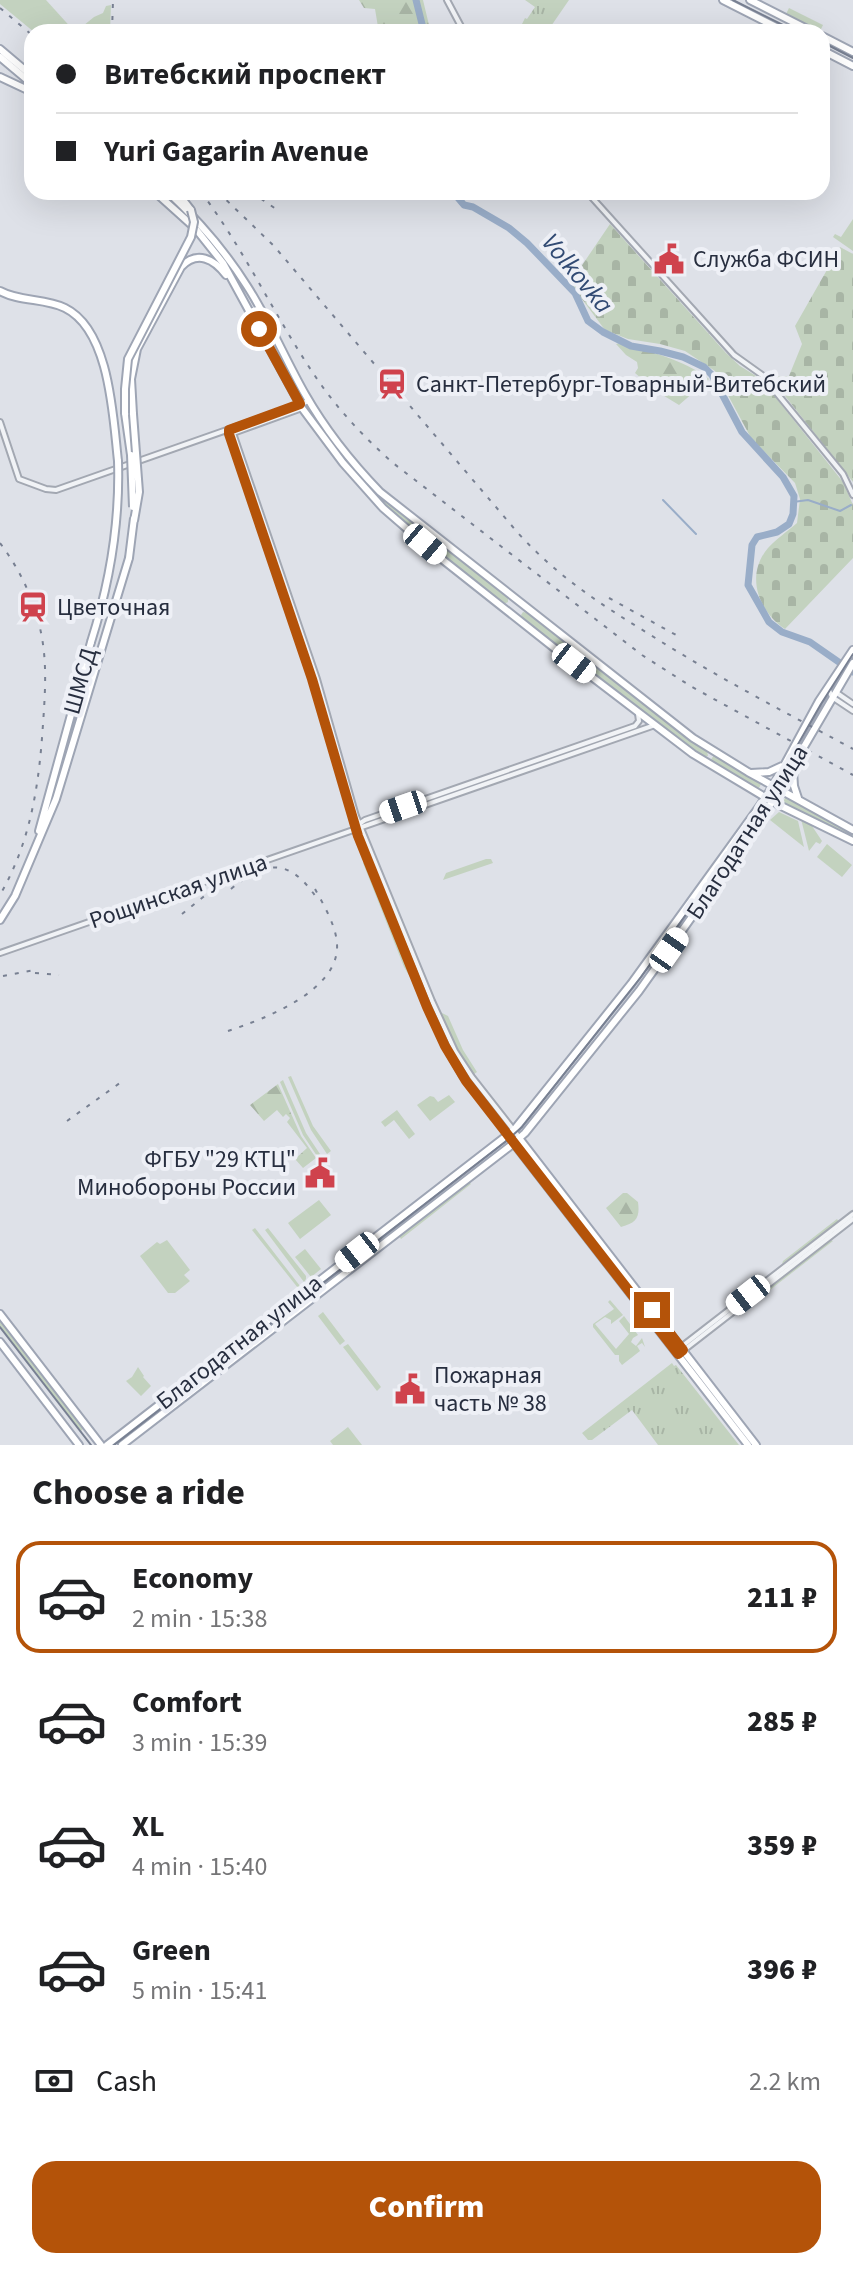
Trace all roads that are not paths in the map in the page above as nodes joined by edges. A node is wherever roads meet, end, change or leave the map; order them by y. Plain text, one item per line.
1 (447, 0) edge
2 (723, 0) edge
3 (750, 0) edge
4 (460, 24) edge
5 (770, 24) edge
6 (797, 24) edge
7 (830, 40) edge
8 (0, 49) edge
9 (853, 52) edge
10 (830, 54) edge
11 (0, 57) edge
12 (853, 66) edge
13 (24, 69) edge
14 (0, 77) edge
15 (24, 77) edge
16 (24, 88) edge
17 (164, 200) edge
18 (176, 200) edge
19 (185, 200) edge
20 (594, 200) edge
21 (239, 290) junction
22 (0, 291) edge
23 (309, 401) junction
24 (301, 406) junction
25 (129, 414) junction
26 (0, 422) edge
27 (231, 431) junction
28 (365, 476) junction
29 (357, 481) junction
30 (853, 495) edge
31 (512, 596) junction
32 (503, 607) junction
33 (526, 608) junction
34 (518, 619) junction
35 (853, 650) edge
36 (850, 661) edge
37 (597, 664) junction
38 (589, 675) junction
39 (831, 692) junction
40 (853, 704) edge
41 (853, 711) edge
42 (637, 712) junction
43 (655, 725) junction
44 (710, 749) junction
45 (703, 760) junction
46 (785, 763) junction
47 (794, 767) junction
48 (748, 772) junction
49 (776, 788) junction
50 (765, 797) junction
51 (798, 799) junction
52 (773, 802) junction
53 (360, 825) junction
54 (355, 829) junction
55 (853, 830) edge
56 (853, 841) edge
57 (0, 918) edge
58 (0, 953) edge
59 (448, 1036) junction
60 (442, 1040) junction
61 (511, 1132) junction
62 (517, 1141) junction
63 (853, 1217) edge
64 (0, 1314) edge
65 (244, 1339) junction
66 (0, 1342) edge
67 (249, 1346) junction
68 (680, 1350) junction
69 (79, 1445) edge
70 (104, 1445) edge
71 (122, 1445) edge
72 (748, 1445) edge
73 (756, 1445) edge

1 - 4 street
2 - 5 main road
3 - 6 main road
7 - 9 main road
8 - 13 main road
10 - 12 main road
11 - 15 main road
14 - 16 main road
17 - 21 main road
18 - 23 main road
19 - 25 main road, bridge
20 - 30 street
21 - 24 main road
21 - 25 main road
22 - 57 main road, ШМСД, bridge
23 - 24 street
23 - 28 main road
24 - 27 street
24 - 29 main road
25 - 57 main road, ШМСД, bridge
26 - 27 street
27 - 53 street
27 - 54 street
28 - 29 main road
28 - 31 main road
29 - 32 main road
31 - 32 main road
31 - 33 main road
32 - 34 main road
33 - 34 main road
33 - 37 main road
34 - 38 main road
35 - 36 main road
36 - 39 main road
37 - 38 main road
37 - 44 main road
38 - 42 main road
39 - 40 street
39 - 41 street
39 - 46 main road, Благодатная улица
39 - 47 main road, Благодатная улица
42 - 43 main road
42 - 53 street, Рощинская улица
43 - 45 main road
43 - 53 street, Рощинская улица
44 - 45 main road
44 - 48 main road
45 - 50 main road
46 - 48 main road
46 - 49 main road, Благодатная улица
47 - 49 main road, Благодатная улица
47 - 51 main road
48 - 49 main road
49 - 50 main road, Благодатная улица
49 - 51 main road
49 - 52 main road, Благодатная улица
50 - 52 main road
50 - 61 main road, Благодатная улица
51 - 55 main road
52 - 56 main road
52 - 62 main road, Благодатная улица
53 - 54 street, Рощинская улица
53 - 59 street
54 - 58 street, Рощинская улица
54 - 60 street
59 - 60 street
59 - 61 street
60 - 61 street
61 - 62 main road
61 - 65 main road, Благодатная улица
62 - 67 main road, Благодатная улица
62 - 68 main road
63 - 68 street
64 - 70 main road
65 - 67 main road
65 - 70 main road, Благодатная улица
66 - 69 main road
67 - 71 main road, Благодатная улица
68 - 72 main road
68 - 73 main road

